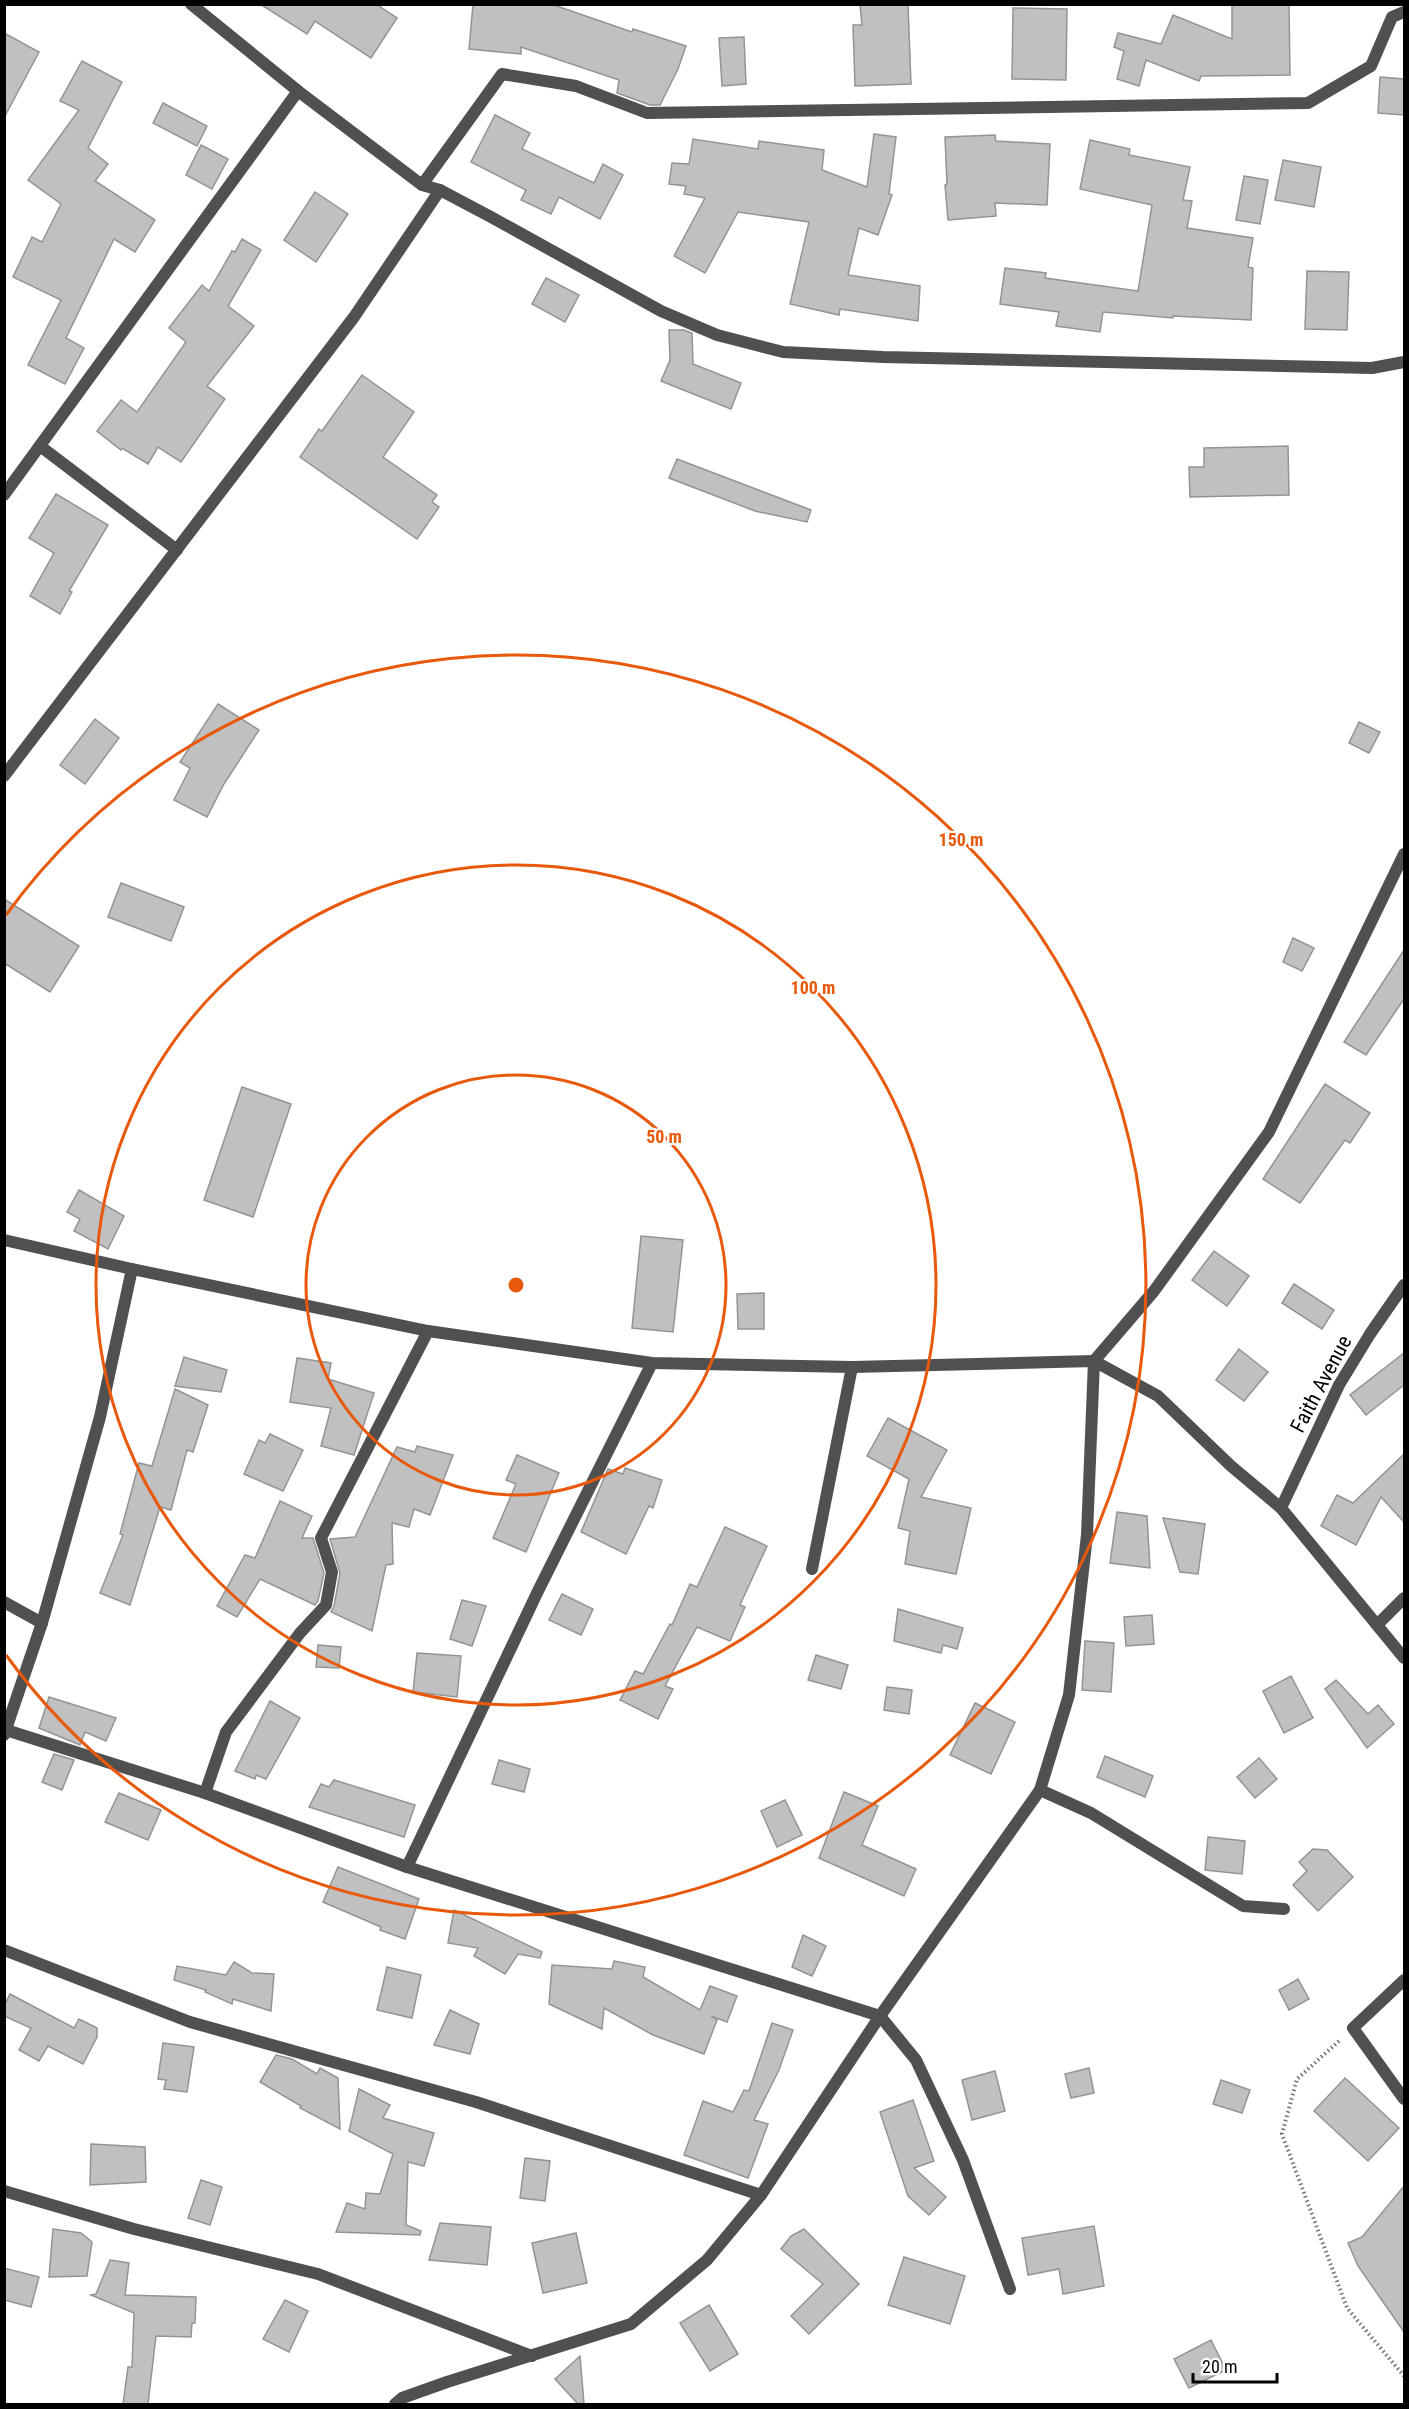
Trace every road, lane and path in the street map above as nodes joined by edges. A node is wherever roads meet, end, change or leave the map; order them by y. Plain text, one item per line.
1 (191, 4) edge
2 (1404, 12) edge
3 (298, 90) junction
4 (422, 185) junction
5 (440, 190) junction
6 (1404, 362) edge
7 (40, 446) junction
8 (4, 495) edge
9 (177, 550) junction
10 (4, 776) edge
11 (1404, 854) edge
12 (4, 1240) edge
13 (132, 1269) junction
14 (1404, 1285) edge
15 (428, 1331) junction
16 (1094, 1360) junction
17 (652, 1363) junction
18 (852, 1367) junction
19 (1281, 1508) junction
20 (812, 1569) dead end
21 (1404, 1598) edge
22 (4, 1602) edge
23 (42, 1623) junction
24 (1377, 1625) junction
25 (1404, 1658) edge
26 (5, 1732) edge
27 (1040, 1790) junction
28 (205, 1793) junction
29 (407, 1867) junction
30 (1284, 1909) dead end
31 (4, 1950) edge
32 (1404, 1980) edge
33 (880, 2016) junction
34 (1353, 2028) junction
35 (1404, 2099) edge
36 (4, 2191) edge
37 (761, 2195) junction
38 (1010, 2289) dead end
39 (532, 2356) junction
40 (1404, 2376) edge
41 (395, 2404) edge

1 - 3 street
2 - 4 street
3 - 4 street
3 - 7 street
4 - 5 street
5 - 6 street
5 - 9 street
7 - 8 street
7 - 9 street
9 - 10 street
11 - 16 street
12 - 13 street
13 - 15 street
13 - 23 street
14 - 19 street, Faith Avenue
15 - 17 street
15 - 28 street
16 - 18 street
16 - 19 street
16 - 27 street
17 - 18 street
17 - 29 street
18 - 20 street
19 - 24 street
21 - 24 street
22 - 23 street
23 - 26 street
24 - 25 street
26 - 28 street
27 - 30 street
27 - 33 street
28 - 29 street
29 - 33 street
31 - 37 street
32 - 34 street
33 - 37 street
33 - 38 street
34 - 35 street
34 - 40 path
36 - 39 street
37 - 39 street
39 - 41 street

